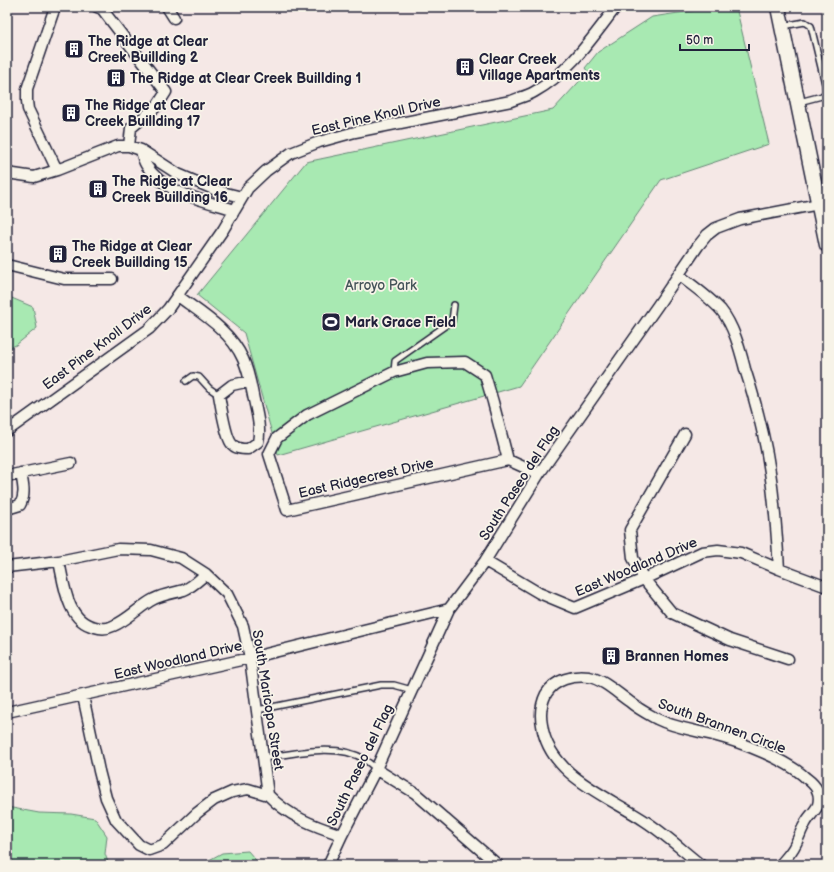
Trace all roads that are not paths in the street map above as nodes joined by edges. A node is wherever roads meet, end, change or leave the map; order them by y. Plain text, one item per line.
1 (55, 7) edge
2 (97, 7) edge
3 (168, 7) edge
4 (616, 7) edge
5 (778, 7) edge
6 (174, 18) dead end
7 (782, 26) junction
8 (798, 102) junction
9 (129, 146) junction
10 (141, 150) junction
11 (57, 170) junction
12 (7, 173) edge
13 (242, 197) junction
14 (819, 204) junction
15 (235, 210) junction
16 (827, 245) edge
17 (7, 265) edge
18 (678, 275) junction
19 (112, 279) dead end
20 (178, 296) junction
21 (454, 305) dead end
22 (394, 372) junction
23 (186, 381) dead end
24 (250, 381) junction
25 (219, 395) junction
26 (7, 431) edge
27 (685, 434) dead end
28 (508, 460) junction
29 (71, 462) dead end
30 (21, 473) junction
31 (539, 474) junction
32 (7, 476) edge
33 (7, 509) edge
34 (485, 561) junction
35 (59, 562) junction
36 (7, 567) edge
37 (779, 569) junction
38 (206, 574) junction
39 (644, 579) junction
40 (827, 587) edge
41 (449, 609) junction
42 (250, 658) junction
43 (788, 659) dead end
44 (412, 690) junction
45 (83, 696) junction
46 (257, 710) junction
47 (7, 712) edge
48 (263, 758) junction
49 (376, 769) junction
50 (268, 795) junction
51 (342, 835) junction
52 (328, 865) edge
53 (498, 865) edge
54 (701, 865) edge
55 (780, 865) edge

1 - 11 street
2 - 9 street
3 - 6 street
4 - 13 street, East Pine Knoll Drive
5 - 7 main road
7 - 8 main road
7 - 8 lane
8 - 14 main road
9 - 10 street
9 - 11 street
10 - 13 street
10 - 15 street
11 - 12 street
13 - 15 street, East Pine Knoll Drive
14 - 16 main road
14 - 18 street, South Paseo del Flag
15 - 20 street, East Pine Knoll Drive
17 - 19 street
18 - 31 street, South Paseo del Flag
18 - 37 street
20 - 24 street
20 - 26 street, East Pine Knoll Drive
21 - 22 lane
22 - 28 street, East Ridgecrest Drive
22 - 28 street, East Ridgecrest Drive
23 - 25 lane
24 - 25 street
24 - 25 street
27 - 39 street
28 - 31 street
29 - 30 street
30 - 32 street
30 - 33 street
31 - 34 street, South Paseo del Flag
34 - 39 street, East Woodland Drive
34 - 41 street, South Paseo del Flag
35 - 36 street, South Maricopa Street
35 - 38 street, South Maricopa Street
35 - 38 street
37 - 39 street, East Woodland Drive
37 - 40 street, East Woodland Drive
38 - 42 street, South Maricopa Street
39 - 43 street
41 - 42 street, East Woodland Drive
41 - 44 street, South Paseo del Flag
42 - 45 street, East Woodland Drive
42 - 46 street, South Maricopa Street
44 - 46 lane
44 - 49 street, South Paseo del Flag
45 - 47 street, East Woodland Drive
45 - 50 street
46 - 48 street, South Maricopa Street
48 - 49 lane
48 - 50 street, South Maricopa Street
49 - 51 street, South Paseo del Flag
49 - 53 street
50 - 51 street
51 - 52 street, South Paseo del Flag
54 - 55 street, South Brannen Circle

